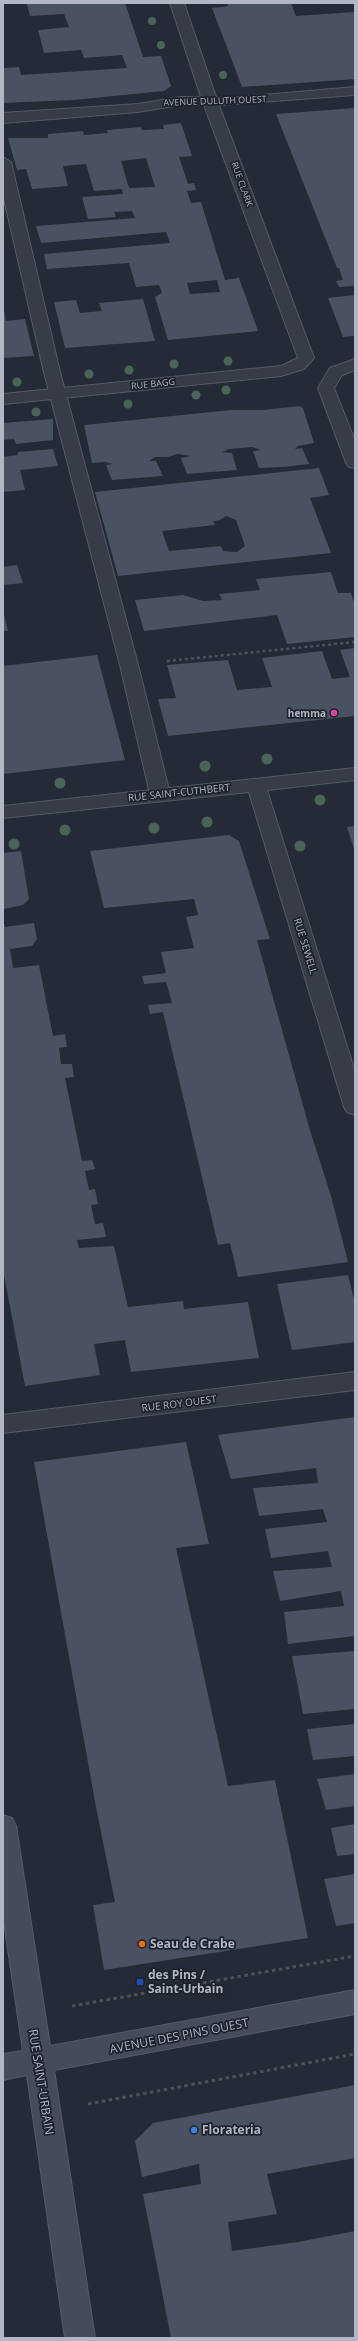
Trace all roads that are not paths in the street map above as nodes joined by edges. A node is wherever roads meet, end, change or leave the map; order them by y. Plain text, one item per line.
1 (176, 3) edge
2 (355, 91) edge
3 (210, 101) junction
4 (3, 118) edge
5 (3, 162) edge
6 (302, 364) joint
7 (355, 364) edge
8 (59, 394) junction
9 (3, 399) edge
10 (355, 463) edge
11 (355, 774) edge
12 (256, 784) junction
13 (160, 794) junction
14 (3, 812) edge
15 (355, 1107) edge
16 (355, 1381) edge
17 (3, 1424) edge
18 (3, 1826) edge
19 (355, 2002) edge
20 (39, 2061) junction
21 (3, 2067) edge
22 (80, 2338) edge

1 - 3 street, RUE CLARK
2 - 3 street, AVENUE DULUTH OUEST
3 - 4 street, AVENUE DULUTH OUEST
3 - 6 street, RUE CLARK
5 - 8 street
6 - 8 street, RUE BAGG
7 - 10 street
8 - 9 street, RUE BAGG
8 - 13 street
11 - 12 street, RUE SAINT-CUTHBERT
12 - 13 street, RUE SAINT-CUTHBERT
12 - 15 street, RUE SEWELL
13 - 14 street, RUE SAINT-CUTHBERT
16 - 17 street, RUE ROY OUEST
18 - 20 main road, RUE SAINT-URBAIN
19 - 20 main road, AVENUE DES PINS OUEST
20 - 21 main road, AVENUE DES PINS OUEST
20 - 22 main road, RUE SAINT-URBAIN

